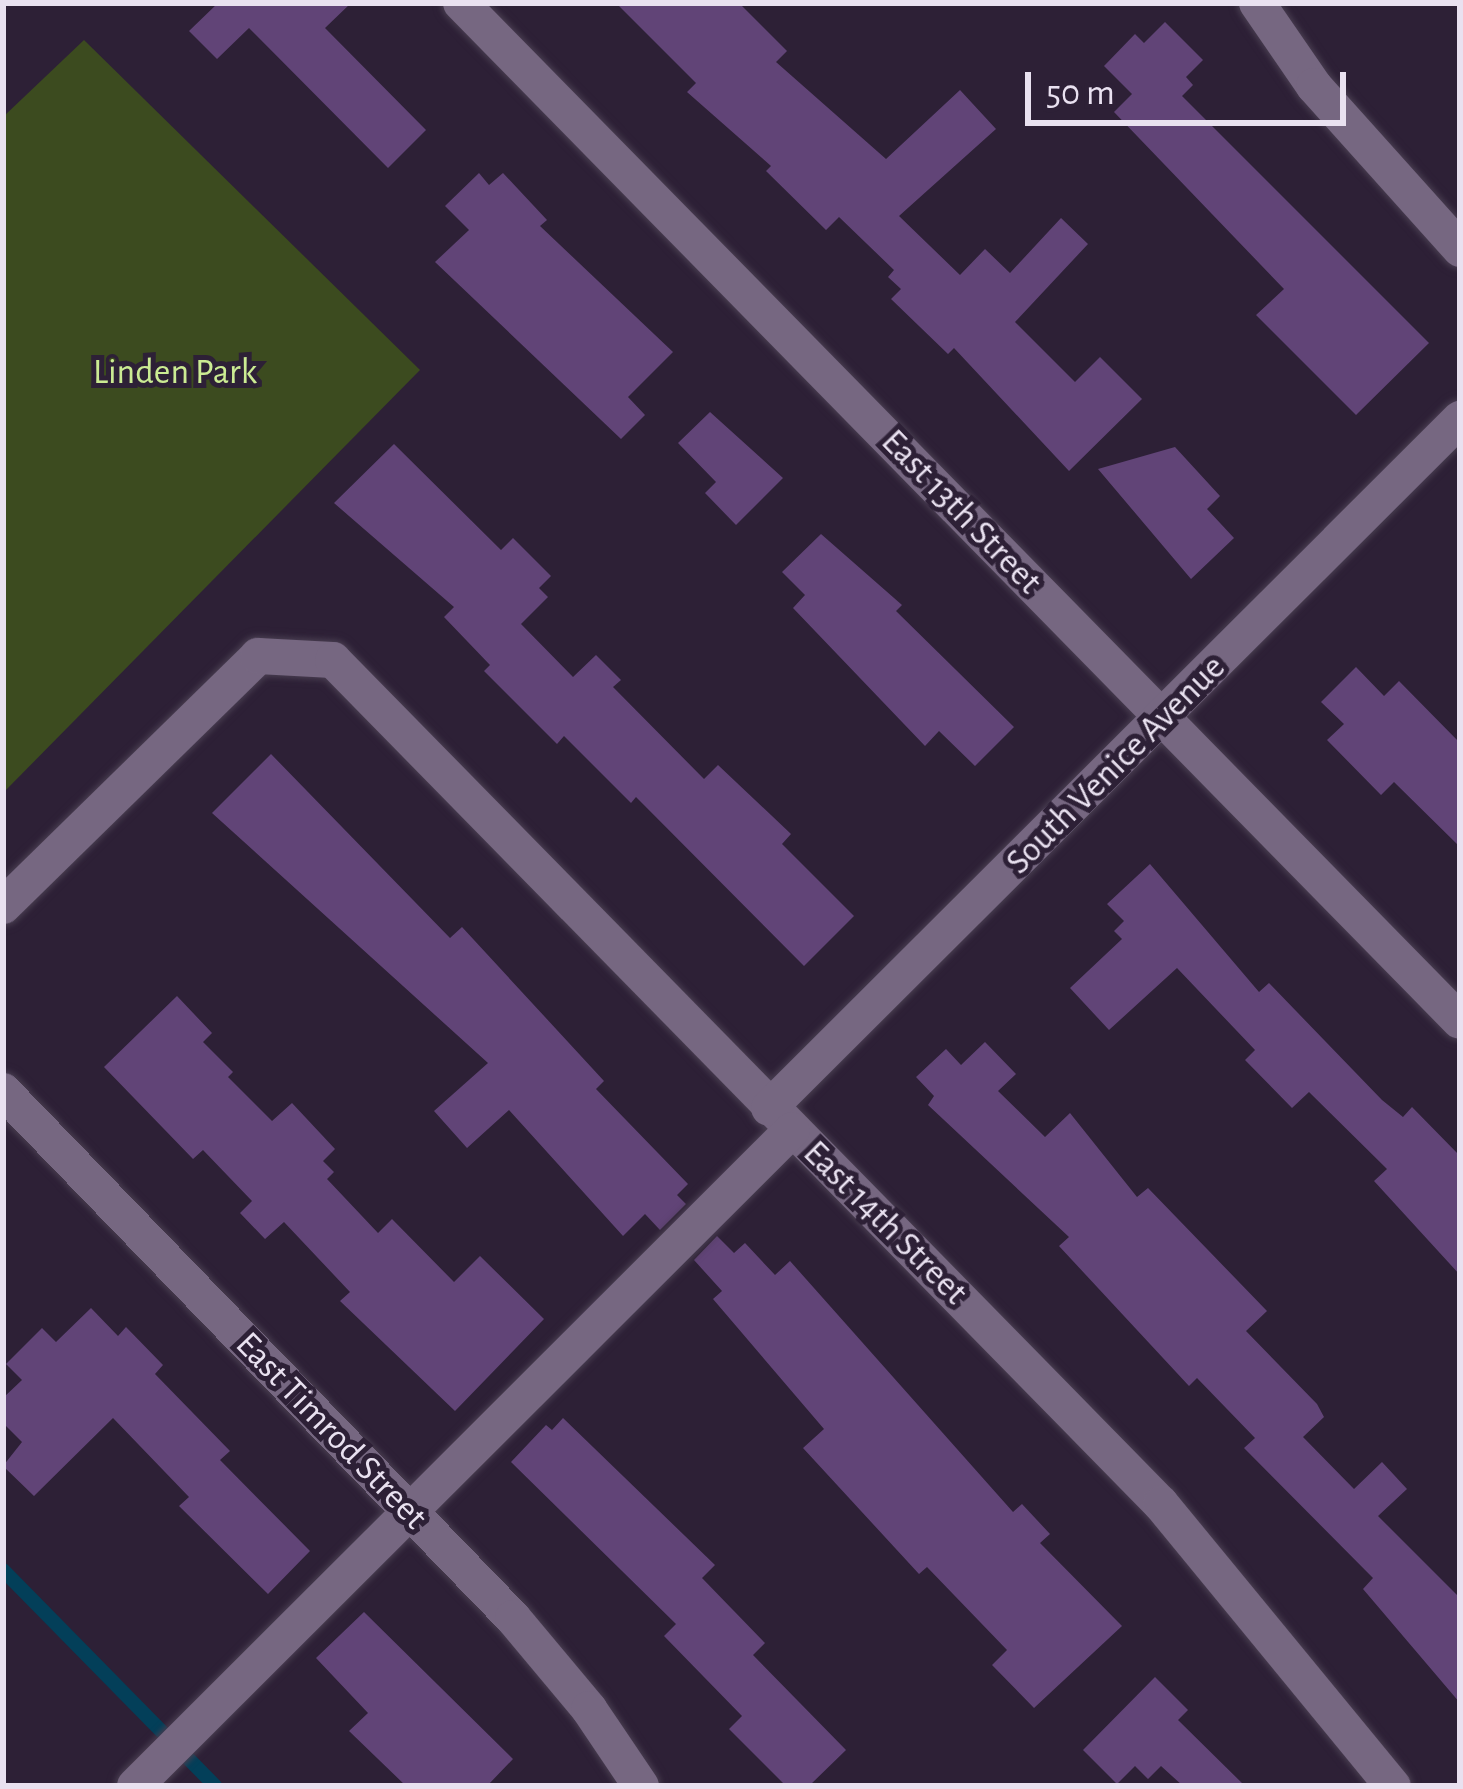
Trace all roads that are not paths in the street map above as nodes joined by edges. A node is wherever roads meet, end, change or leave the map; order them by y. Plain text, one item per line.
1 (461, 3) edge
2 (1257, 3) edge
3 (1460, 249) edge
4 (1460, 419) edge
5 (1164, 719) junction
6 (3, 906) edge
7 (1460, 1021) edge
8 (3, 1091) edge
9 (781, 1119) junction
10 (410, 1512) junction
11 (135, 1786) edge
12 (640, 1786) edge
13 (1393, 1786) edge

1 - 5 street, East 13th Street
2 - 3 street
4 - 5 street, South Venice Avenue
5 - 7 street, East 13th Street
5 - 9 street, South Venice Avenue
6 - 9 street, East 14th Street
8 - 10 street, East Timrod Street
9 - 10 street, South Venice Avenue
9 - 13 street, East 14th Street
10 - 11 street, South Venice Avenue
10 - 12 street, East Timrod Street

